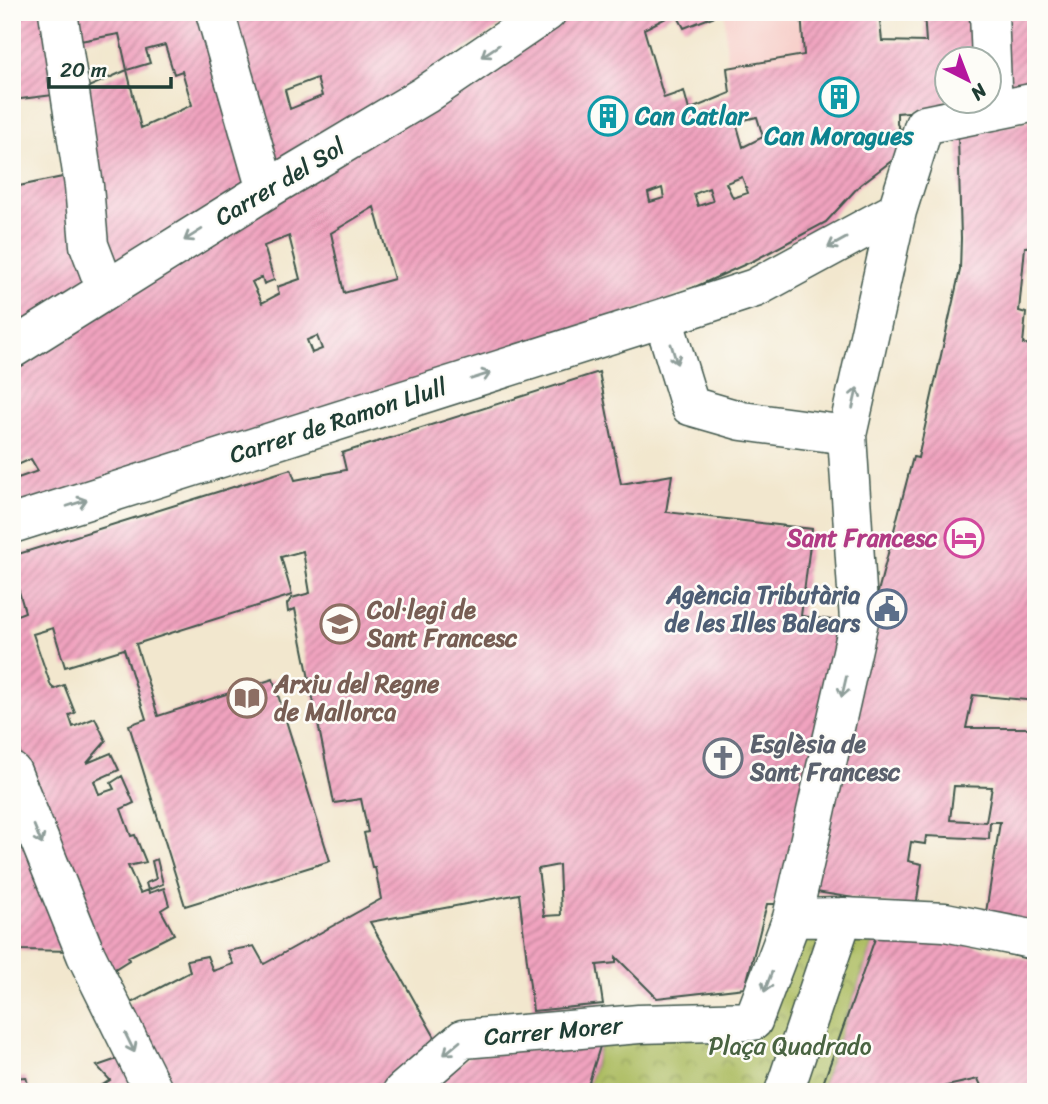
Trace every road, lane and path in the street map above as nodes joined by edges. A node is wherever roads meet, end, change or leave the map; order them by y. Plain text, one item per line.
1 (58, 12) edge
2 (215, 12) edge
3 (547, 12) edge
4 (989, 12) edge
5 (990, 46) edge
6 (1036, 102) edge
7 (1002, 109) edge
8 (968, 116) edge
9 (266, 190) junction
10 (897, 211) junction
11 (106, 289) junction
12 (663, 318) junction
13 (12, 349) edge
14 (847, 435) junction
15 (12, 524) edge
16 (12, 772) edge
17 (843, 917) junction
18 (792, 918) junction
19 (1036, 940) edge
20 (154, 1092) edge
21 (402, 1092) edge
22 (784, 1092) edge

1 - 11 street
2 - 9 street
3 -> 9 street, Carrer del Sol
4 - 5 street
6 - 7 street
8 - 10 street
9 -> 11 street, Carrer del Sol
10 -> 12 street, Carrer de Ramon Llull
14 -> 10 street
11 - 13 street, Carrer del Sol
12 -> 14 street
15 -> 12 street, Carrer de Ramon Llull
14 -> 18 street
16 -> 20 street
17 - 18 street
17 - 19 street
17 - 22 street
18 -> 21 street, Carrer Morer

